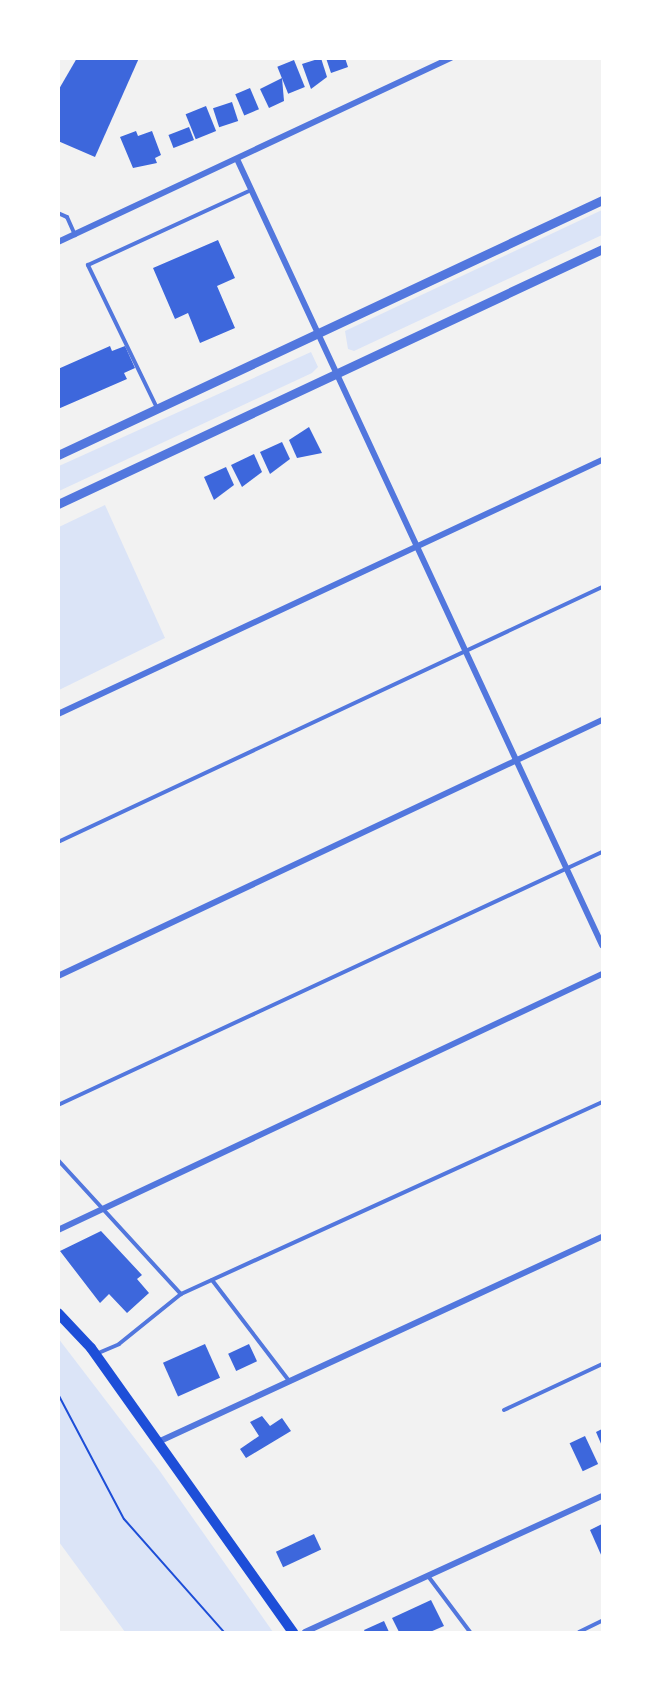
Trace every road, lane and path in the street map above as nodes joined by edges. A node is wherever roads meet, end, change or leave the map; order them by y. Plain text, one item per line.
1 (451, 58) edge
2 (237, 159) junction
3 (251, 190) junction
4 (603, 200) edge
5 (58, 213) edge
6 (75, 235) junction
7 (58, 242) edge
8 (603, 249) edge
9 (318, 334) junction
10 (336, 374) junction
11 (157, 409) junction
12 (58, 455) edge
13 (603, 460) edge
14 (58, 504) edge
15 (419, 547) junction
16 (603, 587) edge
17 (466, 650) junction
18 (58, 714) edge
19 (603, 720) edge
20 (516, 761) junction
21 (58, 842) edge
22 (603, 852) edge
23 (567, 869) junction
24 (603, 945) edge
25 (603, 974) edge
26 (58, 976) edge
27 (603, 1102) edge
28 (58, 1105) edge
29 (58, 1160) edge
30 (104, 1209) junction
31 (58, 1230) edge
32 (603, 1237) edge
33 (212, 1280) junction
34 (181, 1294) junction
35 (58, 1313) edge
36 (96, 1355) junction
37 (603, 1364) edge
38 (290, 1382) junction
39 (58, 1394) edge
40 (504, 1410) dead end
41 (158, 1443) junction
42 (603, 1496) edge
43 (428, 1576) junction
44 (603, 1621) edge
45 (224, 1632) edge
46 (293, 1632) edge
47 (305, 1632) edge
48 (470, 1632) edge
49 (579, 1632) edge

1 - 2 street
2 - 3 street
2 - 6 street
3 - 9 street
3 - 11 lane
4 - 9 street
5 - 6 lane
6 - 7 street
8 - 10 street
9 - 10 street
9 - 11 street
10 - 14 street
10 - 15 street
11 - 12 street
13 - 15 street
15 - 17 street
15 - 18 street
16 - 17 lane
17 - 20 street
17 - 21 lane
19 - 20 street
20 - 23 street
20 - 26 street
22 - 23 lane
23 - 24 street
23 - 28 lane
25 - 30 street
27 - 33 lane
29 - 30 lane
30 - 31 street
30 - 34 lane
32 - 38 street
33 - 34 lane
33 - 38 lane
34 - 36 lane
35 - 36 main road
36 - 41 main road
37 - 40 lane
38 - 41 street
39 - 45 path
41 - 46 main road
42 - 43 street
43 - 47 street
43 - 48 lane
44 - 49 lane

